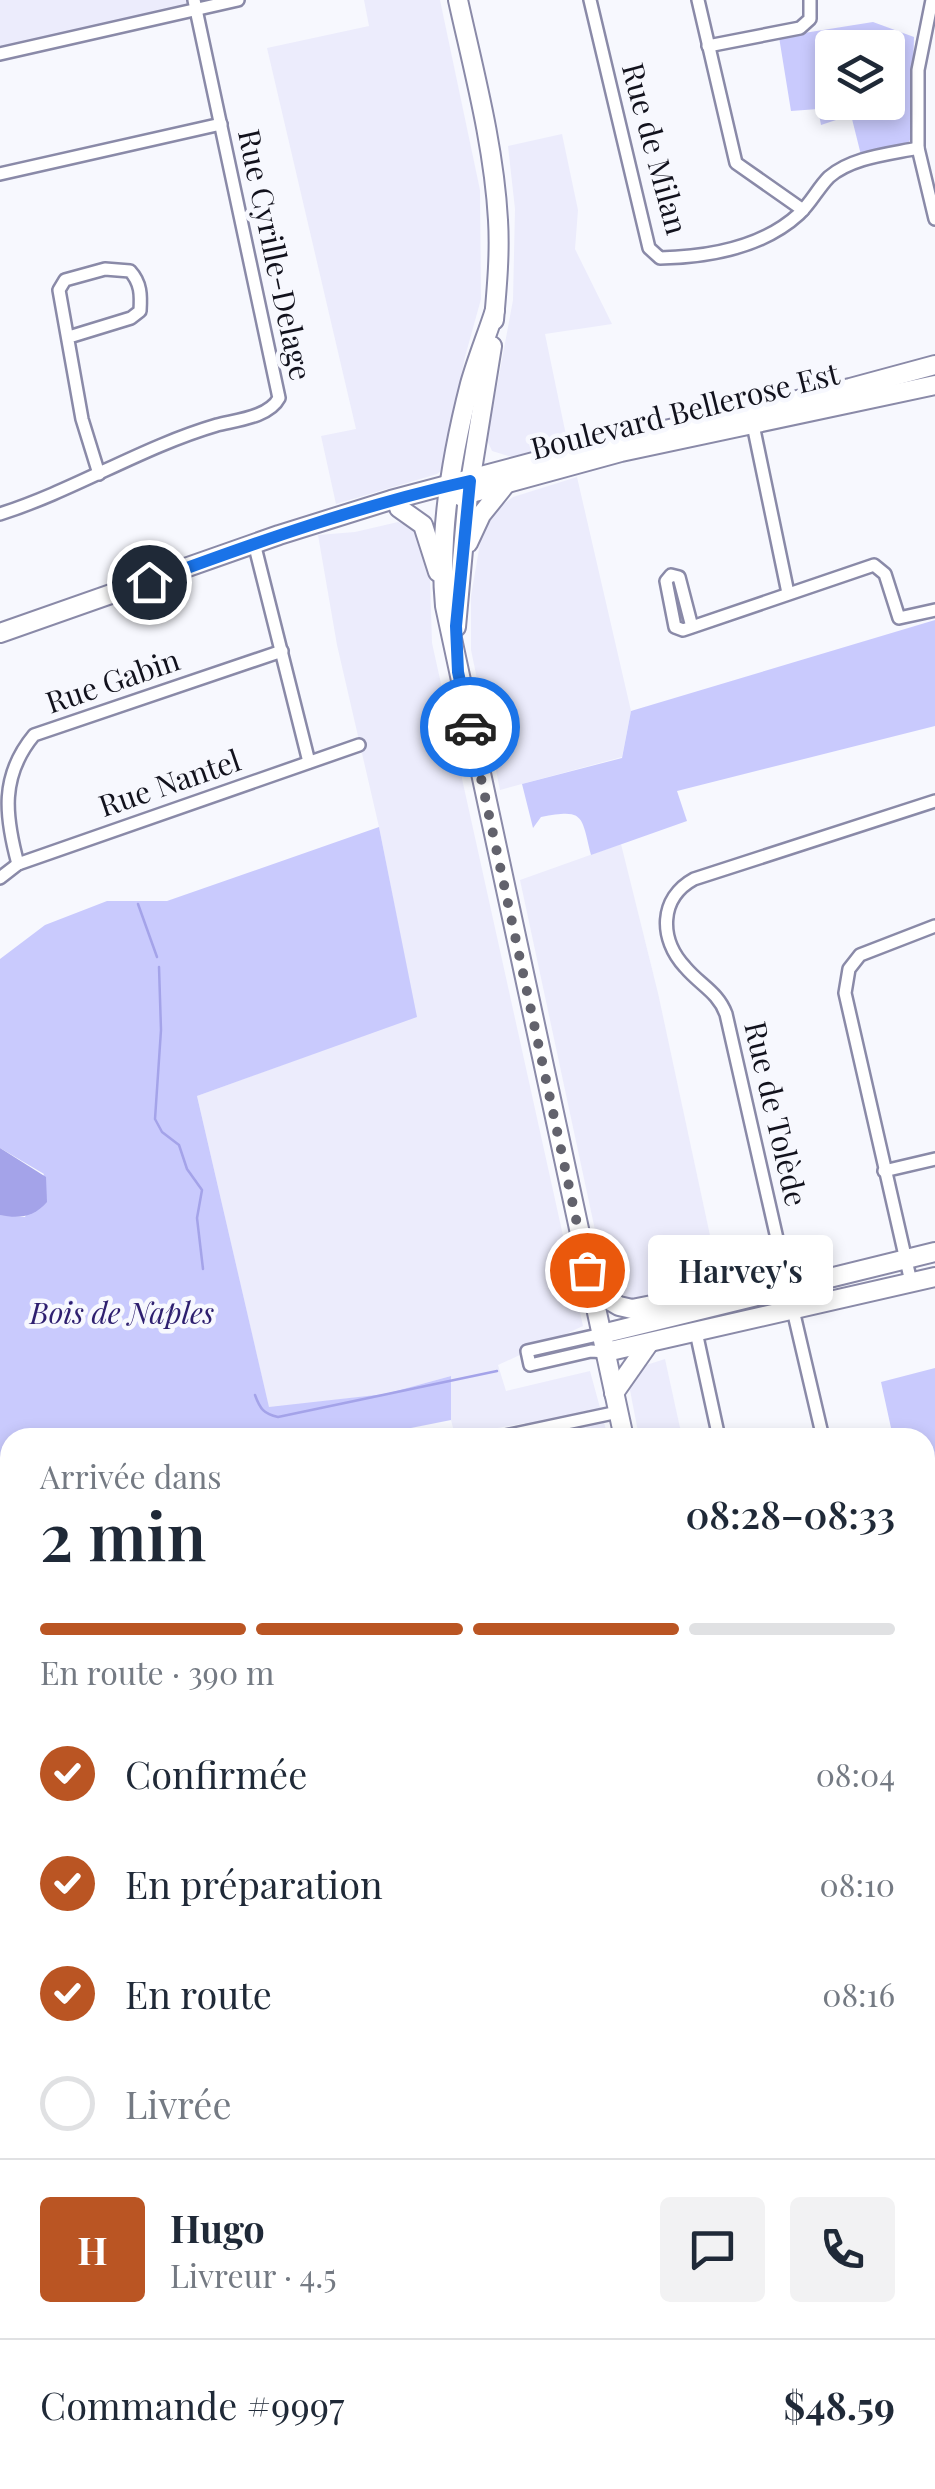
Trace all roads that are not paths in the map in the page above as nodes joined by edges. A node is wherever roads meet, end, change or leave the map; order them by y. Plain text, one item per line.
1 (238, 0) edge
2 (458, 0) edge
3 (590, 0) edge
4 (698, 0) edge
5 (810, 0) edge
6 (932, 0) edge
7 (195, 4) edge
8 (708, 46) junction
9 (0, 54) edge
10 (221, 124) junction
11 (918, 148) junction
12 (0, 174) edge
13 (933, 200) edge
14 (803, 210) junction
15 (935, 219) edge
16 (495, 310) junction
17 (69, 338) junction
18 (935, 365) edge
19 (935, 385) edge
20 (751, 417) junction
21 (476, 440) junction
22 (514, 467) junction
23 (99, 474) junction
24 (506, 485) junction
25 (460, 490) junction
26 (399, 508) junction
27 (366, 510) junction
28 (0, 514) edge
29 (254, 544) junction
30 (462, 558) junction
31 (443, 582) junction
32 (788, 593) junction
33 (935, 610) edge
34 (692, 627) dead end
35 (0, 633) edge
36 (282, 652) junction
37 (458, 672) junction
38 (360, 745) dead end
39 (308, 762) junction
40 (935, 801) edge
41 (18, 864) junction
42 (0, 878) edge
43 (935, 926) edge
44 (935, 1159) edge
45 (884, 1171) junction
46 (935, 1252) edge
47 (905, 1260) junction
48 (935, 1276) edge
49 (911, 1282) junction
50 (782, 1288) junction
51 (592, 1290) junction
52 (792, 1310) junction
53 (696, 1332) junction
54 (604, 1343) junction
55 (649, 1343) junction
56 (616, 1402) junction
57 (529, 1428) edge
58 (622, 1428) edge
59 (717, 1428) edge
60 (820, 1428) edge

1 - 7 street
2 - 16 main road
3 - 14 street, Rue de Milan
4 - 8 street
5 - 8 street
6 - 11 street
7 - 9 street
7 - 10 street, Rue Cyrille-Delage
8 - 14 street
10 - 12 street
10 - 23 street, Rue Cyrille-Delage
11 - 13 street
11 - 14 street, Rue de Milan
13 - 15 street
16 - 21 main road
16 - 25 main road
17 - 17 street
17 - 23 street
18 - 20 main road, Boulevard Bellerose Est
19 - 20 main road, Boulevard Bellerose Est
20 - 22 main road, Boulevard Bellerose Est
20 - 24 main road, Boulevard Bellerose Est
20 - 32 street
21 - 22 main road
21 - 25 main road
22 - 25 main road, Boulevard Bellerose Est
23 - 28 street, Rue Cyrille-Delage
24 - 25 main road, Boulevard Bellerose Est
24 - 30 main road
25 - 26 main road
25 - 27 main road
25 - 30 main road
25 - 31 main road
26 - 27 main road
26 - 31 main road
27 - 29 main road
29 - 35 main road
29 - 36 street
30 - 37 main road
31 - 37 main road
32 - 33 street
32 - 34 street
36 - 39 street
36 - 41 street, Rue Gabin
37 - 51 main road
38 - 39 street, Rue Nantel
39 - 41 street, Rue Nantel
40 - 50 street, Rue de Tolède
41 - 42 street, Rue Nantel
43 - 45 street
44 - 45 street
45 - 47 street
46 - 47 main road
47 - 49 street
47 - 50 main road
48 - 49 main road
49 - 52 main road
50 - 51 main road
50 - 54 main road
51 - 54 main road
52 - 53 main road
52 - 60 street
53 - 55 main road
53 - 59 street
54 - 54 street
54 - 55 main road
54 - 56 main road
55 - 56 main road
56 - 57 street
56 - 58 main road

